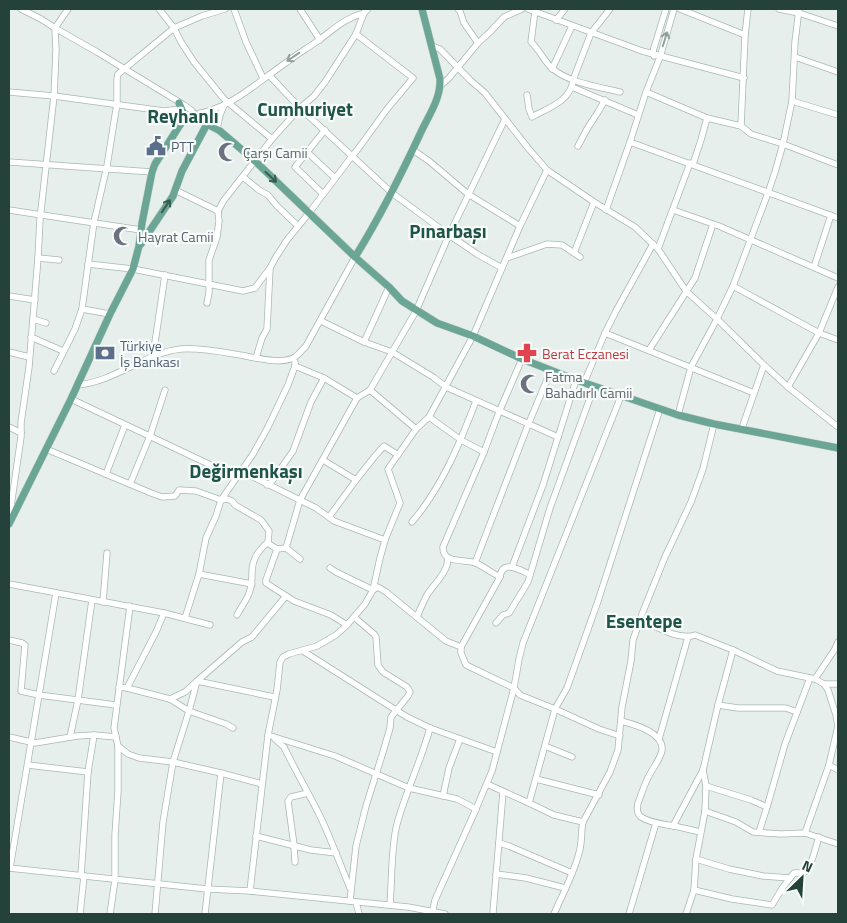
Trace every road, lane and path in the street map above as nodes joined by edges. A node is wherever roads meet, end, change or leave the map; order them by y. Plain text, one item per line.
1 (21, 9) edge
2 (68, 9) edge
3 (159, 9) edge
4 (225, 9) edge
5 (234, 9) edge
6 (300, 9) edge
7 (422, 9) edge
8 (458, 9) edge
9 (522, 9) edge
10 (528, 9) edge
11 (564, 9) edge
12 (610, 9) edge
13 (680, 9) edge
14 (748, 9) edge
15 (779, 9) edge
16 (665, 10) edge
17 (366, 11) edge
18 (535, 11) junction
19 (674, 11) edge
20 (799, 11) edge
21 (556, 20) junction
22 (572, 26) junction
23 (838, 26) edge
24 (55, 28) junction
25 (174, 28) junction
26 (591, 33) junction
27 (356, 34) junction
28 (745, 35) junction
29 (320, 40) junction
30 (478, 43) junction
31 (432, 46) junction
32 (657, 56) junction
33 (795, 58) junction
34 (458, 67) junction
35 (124, 69) junction
36 (552, 69) junction
37 (838, 72) edge
38 (266, 77) junction
39 (744, 78) junction
40 (573, 84) junction
41 (441, 86) junction
42 (9, 92) edge
43 (620, 92) dead end
44 (646, 92) junction
45 (526, 95) dead end
46 (54, 96) junction
47 (605, 100) junction
48 (792, 101) junction
49 (117, 104) junction
50 (227, 104) junction
51 (180, 106) junction
52 (300, 108) junction
53 (195, 114) junction
54 (638, 115) junction
55 (838, 115) edge
56 (185, 117) junction
57 (707, 118) junction
58 (505, 119) junction
59 (207, 124) junction
60 (741, 126) junction
61 (217, 129) junction
62 (325, 130) junction
63 (272, 139) junction
64 (630, 142) junction
65 (783, 144) junction
66 (578, 146) dead end
67 (413, 150) junction
68 (307, 152) junction
69 (352, 156) junction
70 (9, 162) edge
71 (254, 162) junction
72 (690, 163) junction
73 (838, 165) edge
74 (46, 166) junction
75 (106, 168) junction
76 (547, 170) junction
77 (152, 172) junction
78 (243, 177) junction
79 (335, 178) junction
80 (175, 190) junction
81 (392, 193) junction
82 (768, 193) junction
83 (323, 194) junction
84 (468, 194) junction
85 (594, 202) junction
86 (9, 210) edge
87 (606, 210) junction
88 (673, 210) junction
89 (218, 211) junction
90 (309, 213) junction
91 (40, 215) junction
92 (831, 215) junction
93 (838, 218) edge
94 (94, 222) junction
95 (713, 224) junction
96 (298, 226) junction
97 (520, 226) junction
98 (141, 230) junction
99 (448, 235) junction
100 (751, 240) junction
101 (652, 244) junction
102 (139, 246) junction
103 (658, 250) junction
104 (355, 257) junction
105 (38, 258) junction
106 (507, 258) junction
107 (59, 260) dead end
108 (88, 264) junction
109 (814, 267) junction
110 (270, 268) junction
111 (502, 268) junction
112 (133, 269) junction
113 (165, 275) junction
114 (838, 278) edge
115 (209, 285) junction
116 (733, 286) junction
117 (389, 287) junction
118 (838, 290) edge
119 (686, 292) junction
120 (9, 296) edge
121 (35, 300) junction
122 (207, 303) dead end
123 (82, 309) junction
124 (416, 311) junction
125 (110, 314) junction
126 (33, 319) junction
127 (717, 319) junction
128 (321, 321) junction
129 (46, 323) dead end
130 (605, 333) junction
131 (819, 333) junction
132 (474, 336) junction
133 (32, 337) junction
134 (838, 340) edge
135 (364, 342) junction
136 (649, 350) junction
137 (63, 351) junction
138 (9, 352) edge
139 (392, 352) junction
140 (153, 356) junction
141 (29, 357) junction
142 (256, 358) junction
143 (294, 358) junction
144 (522, 359) junction
145 (764, 365) junction
146 (296, 366) junction
147 (691, 368) junction
148 (551, 370) junction
149 (54, 371) dead end
150 (324, 378) junction
151 (580, 382) junction
152 (77, 385) junction
153 (788, 386) junction
154 (446, 387) junction
155 (594, 387) junction
156 (165, 390) dead end
157 (370, 390) junction
158 (754, 393) junction
159 (621, 396) junction
160 (357, 398) junction
161 (71, 399) junction
162 (476, 401) junction
163 (660, 409) junction
164 (499, 412) junction
165 (678, 415) junction
166 (429, 418) junction
167 (714, 424) junction
168 (125, 425) junction
169 (528, 425) junction
170 (9, 427) edge
171 (838, 427) edge
172 (742, 428) junction
173 (416, 430) junction
174 (21, 433) junction
175 (150, 436) junction
176 (558, 437) junction
177 (461, 440) junction
178 (46, 448) junction
179 (838, 448) edge
180 (484, 452) junction
181 (398, 455) junction
182 (323, 460) junction
183 (241, 471) junction
184 (106, 474) junction
185 (236, 477) junction
186 (356, 480) junction
187 (130, 484) junction
188 (268, 485) junction
189 (10, 500) edge
190 (221, 500) junction
191 (300, 500) junction
192 (329, 517) junction
193 (412, 522) dead end
194 (9, 523) edge
195 (385, 540) junction
196 (268, 542) junction
197 (286, 548) junction
198 (277, 549) junction
199 (107, 553) dead end
200 (447, 557) junction
201 (300, 559) dead end
202 (475, 562) junction
203 (512, 567) junction
204 (330, 568) dead end
205 (199, 574) junction
206 (530, 574) junction
207 (500, 578) junction
208 (9, 584) edge
209 (252, 584) junction
210 (373, 590) junction
211 (56, 593) junction
212 (286, 596) junction
213 (92, 600) junction
214 (103, 602) junction
215 (130, 606) junction
216 (164, 613) junction
217 (236, 615) dead end
218 (417, 617) junction
219 (185, 618) junction
220 (354, 618) junction
221 (640, 619) junction
222 (496, 623) dead end
223 (210, 625) dead end
224 (347, 625) junction
225 (688, 637) junction
226 (9, 640) edge
227 (838, 642) edge
228 (461, 647) junction
229 (734, 650) junction
230 (303, 651) junction
231 (813, 678) junction
232 (197, 681) junction
233 (824, 684) junction
234 (838, 684) edge
235 (119, 687) junction
236 (127, 688) junction
237 (514, 688) junction
238 (39, 696) junction
239 (274, 697) junction
240 (170, 699) junction
241 (78, 700) junction
242 (116, 705) junction
243 (718, 705) junction
244 (555, 709) junction
245 (397, 710) junction
246 (189, 711) junction
247 (797, 712) junction
248 (837, 716) edge
249 (621, 721) junction
250 (233, 728) dead end
251 (430, 728) junction
252 (94, 735) junction
253 (270, 736) junction
254 (620, 736) junction
255 (70, 737) junction
256 (116, 737) junction
257 (9, 738) edge
258 (460, 739) junction
259 (659, 739) junction
260 (31, 743) junction
261 (118, 746) junction
262 (545, 746) junction
263 (497, 752) junction
264 (572, 757) dead end
265 (173, 762) junction
266 (28, 765) junction
267 (829, 765) junction
268 (703, 770) junction
269 (838, 770) edge
270 (88, 772) junction
271 (221, 773) junction
272 (377, 774) junction
273 (536, 779) junction
274 (262, 784) junction
275 (486, 784) junction
276 (706, 786) junction
277 (409, 788) junction
278 (503, 792) junction
279 (308, 793) junction
280 (599, 794) junction
281 (442, 796) junction
282 (529, 802) junction
283 (767, 807) junction
284 (476, 809) junction
285 (704, 811) junction
286 (583, 822) junction
287 (656, 823) junction
288 (673, 826) junction
289 (700, 832) junction
290 (759, 832) junction
291 (805, 833) junction
292 (256, 836) junction
293 (818, 837) junction
294 (499, 843) junction
295 (838, 844) edge
296 (294, 846) junction
297 (336, 852) junction
298 (696, 859) junction
299 (295, 862) dead end
300 (9, 868) edge
301 (572, 873) junction
302 (496, 874) junction
303 (82, 876) junction
304 (790, 878) junction
305 (115, 880) junction
306 (157, 884) junction
307 (565, 888) junction
308 (207, 889) junction
309 (351, 890) junction
310 (694, 890) junction
311 (250, 891) junction
312 (353, 901) junction
313 (390, 905) junction
314 (408, 907) junction
315 (432, 913) edge
316 (494, 913) dead end
317 (80, 914) edge
318 (110, 914) edge
319 (155, 914) edge
320 (205, 914) edge
321 (359, 914) edge
322 (406, 914) edge
323 (445, 914) edge
324 (554, 914) edge
325 (629, 914) edge
326 (686, 914) edge

1 - 24 street
2 - 24 street
3 - 25 street
4 - 25 street
5 - 38 street
6 - 29 street
7 - 31 main road
8 - 30 street
9 - 30 street
10 - 18 street
11 - 21 street
12 - 26 street
13 - 28 street
14 - 28 street
15 - 20 street
16 - 19 street
16 - 32 street
17 - 27 street
17 - 29 street
18 - 21 street
18 - 36 street
32 -> 19 street
20 - 23 street
20 - 33 street
21 - 22 street
22 - 26 street
22 - 36 street
24 - 35 street
24 - 46 street
25 - 35 street
25 - 50 street
26 - 32 street
26 - 40 street
27 - 52 street
27 - 69 street
28 - 39 street
29 -> 38 street
30 - 34 street
31 - 34 street
31 - 41 main road
32 - 39 street
32 - 44 street
33 - 37 street
33 - 48 street
34 - 41 street
34 - 58 street
35 - 49 street
35 - 51 street
36 - 40 street
38 - 50 street
38 - 52 street
39 - 60 street
40 - 43 street
40 - 45 street
40 - 47 street
41 - 67 main road
42 - 46 street
44 - 54 street
44 - 57 street
46 - 49 street
46 - 74 street
47 - 54 street
47 - 66 street
48 - 55 street
48 - 65 street
49 - 51 street
49 - 75 street
50 - 53 street
50 - 61 street
50 - 63 street
51 - 53 street
51 - 56 main road
52 - 62 street
52 - 63 street
53 - 56 main road
53 - 59 main road
54 - 64 street
56 - 77 main road
57 - 60 street
57 - 72 street
58 - 76 street
58 - 84 street
59 - 61 main road
59 - 80 main road
60 - 65 street
61 - 71 main road
62 - 68 street
62 - 69 street
63 - 71 street
64 - 72 street
64 - 87 street
65 - 73 street
65 - 82 street
67 - 81 main road
67 - 84 street
68 - 79 street
68 - 83 street
69 - 79 street
69 - 81 street
70 - 74 street
71 - 78 street
71 -> 90 main road
72 - 82 street
72 - 88 street
74 - 75 street
74 - 91 street
75 - 77 street
75 - 94 street
76 - 85 street
76 - 97 street
77 - 98 main road
78 - 89 street
78 - 96 street
79 - 83 street
80 - 89 street
102 -> 80 main road
81 - 99 street
81 - 104 main road
82 - 92 street
82 - 100 street
83 - 90 street
84 - 97 street
84 - 99 street
85 - 87 street
85 - 106 street
86 - 91 street
87 - 101 street
88 - 95 street
88 - 103 street
89 - 115 street
90 - 96 street
90 - 104 main road
91 - 94 street
91 - 105 street
92 - 93 street
92 - 109 street
94 - 98 street
94 - 108 street
95 - 100 street
95 - 119 street
96 - 110 street
97 - 106 street
98 - 102 main road
99 - 111 street
99 - 124 street
100 - 109 street
100 - 116 street
101 - 103 street
101 - 130 street
102 - 112 main road
103 - 119 street
104 - 117 main road
104 - 128 street
105 - 107 street
105 - 121 street
106 - 111 street
108 - 112 street
108 - 123 street
109 - 114 street
110 - 115 street
110 - 142 street
111 - 132 street
112 - 113 street
112 - 125 main road
113 - 115 street
113 - 140 street
115 - 122 street
116 - 127 street
116 - 131 street
117 - 124 main road
117 - 135 street
118 - 131 street
119 - 127 street
119 - 136 street
120 - 121 street
121 - 126 street
123 - 125 street
123 - 137 street
124 - 132 main road
124 - 139 street
125 - 152 main road
126 - 129 street
126 - 133 street
127 - 145 street
127 - 147 street
128 - 135 street
128 - 143 street
130 - 136 street
130 - 151 street
131 - 134 street
131 - 153 street
132 - 144 main road
132 - 154 street
133 - 137 street
133 - 141 street
135 - 139 street
136 - 147 street
137 - 149 street
138 - 141 street
139 - 154 street
139 - 157 street
140 - 142 street
140 - 152 street
141 - 174 street
142 - 143 street
143 - 146 street
144 - 148 main road
144 - 164 street
145 - 153 street
145 - 158 street
146 - 150 street
146 - 183 street
147 - 158 street
147 - 165 street
148 - 151 main road
148 - 169 street
150 - 160 street
150 - 188 street
151 - 155 main road
151 - 176 street
152 - 161 main road
153 - 171 street
154 - 162 street
154 - 166 street
155 - 159 main road
155 - 206 street
156 - 175 street
157 - 160 street
157 - 173 street
158 - 172 street
159 - 163 main road
159 - 237 street
160 - 182 street
161 - 168 street
161 - 178 main road
162 - 164 street
162 - 177 street
163 - 165 main road
163 - 244 street
164 - 169 street
164 - 180 street
165 - 167 main road
166 - 173 street
166 - 177 street
167 - 172 main road
167 - 221 street
168 - 175 street
168 - 184 street
169 - 176 street
169 - 202 street
170 - 174 street
172 - 179 main road
173 - 181 street
174 - 189 street
175 - 185 street
175 - 187 street
176 - 203 street
177 - 180 street
177 - 193 street
178 - 184 street
178 - 194 main road
180 - 200 street
181 - 186 street
181 - 195 street
182 - 186 street
182 - 191 street
183 - 185 street
183 - 188 street
184 - 187 street
185 - 190 street
186 - 192 street
187 - 190 street
188 - 191 street
189 - 194 street
190 - 196 street
190 - 205 street
191 - 192 street
191 - 197 street
192 - 195 street
195 - 210 street
196 - 198 street
196 - 209 street
197 - 198 street
197 - 201 street
198 - 212 street
199 - 214 street
200 - 202 street
200 - 218 street
202 - 207 street
203 - 206 street
203 - 207 street
204 - 210 street
205 - 209 street
205 - 219 street
206 - 222 street
207 - 228 street
208 - 211 street
209 - 217 street
210 - 218 street
210 - 220 street
211 - 213 street
211 - 238 street
212 - 224 street
212 - 232 street
213 - 214 street
213 - 241 street
214 - 215 street
215 - 216 street
215 - 235 street
216 - 219 street
216 - 236 street
218 - 228 street
219 - 223 street
220 - 224 street
220 - 245 street
221 - 225 street
221 - 249 street
224 - 230 street
225 - 229 street
225 - 259 street
226 - 238 street
227 - 231 street
228 - 237 street
229 - 231 street
229 - 243 street
230 - 239 street
230 - 245 street
231 - 233 street
231 - 247 street
232 - 239 street
232 - 240 street
232 - 246 street
233 - 234 street
233 - 248 street
235 - 236 street
235 - 242 street
236 - 240 street
237 - 244 street
237 - 263 street
238 - 241 street
238 - 260 street
239 - 253 street
240 - 246 street
241 - 242 street
241 - 255 street
242 - 256 street
243 - 247 street
243 - 268 street
244 - 254 street
244 - 262 street
245 - 251 street
245 - 272 street
246 - 250 street
246 - 265 street
247 - 283 street
248 - 267 street
249 - 254 street
249 - 259 street
251 - 258 street
251 - 277 street
252 - 255 street
252 - 256 street
252 - 270 street
253 - 272 street
253 - 274 street
253 - 279 street
254 - 280 street
255 - 260 street
256 - 261 street
257 - 260 street
258 - 263 street
258 - 281 street
259 - 287 street
260 - 266 street
261 - 265 street
261 - 305 street
262 - 264 street
262 - 273 street
263 - 275 street
265 - 271 street
265 - 306 street
266 - 270 street
266 - 300 street
267 - 269 street
267 - 291 street
268 - 276 street
268 - 288 street
270 - 303 street
271 - 274 street
271 - 308 street
272 - 277 street
272 - 309 street
273 - 280 street
273 - 282 street
274 - 292 street
275 - 278 street
275 - 284 street
276 - 283 street
276 - 285 street
277 - 281 street
277 - 313 street
278 - 282 street
278 - 294 street
279 - 296 street
279 - 297 street
280 - 286 street
281 - 284 street
282 - 286 street
283 - 290 street
284 - 315 street
285 - 289 street
285 - 290 street
286 - 301 street
287 - 288 street
287 - 325 street
288 - 289 street
289 - 298 street
290 - 291 street
291 - 293 street
292 - 296 street
292 - 311 street
293 - 295 street
293 - 304 street
294 - 301 street
294 - 302 street
296 - 297 street
296 - 299 street
297 - 309 street
298 - 304 street
298 - 310 street
300 - 303 street
301 - 307 street
302 - 307 street
302 - 316 street
303 - 305 street
303 - 317 street
304 - 310 street
305 - 306 street
305 - 318 street
306 - 308 street
306 - 319 street
307 - 324 street
308 - 311 street
308 - 320 street
309 - 312 street
310 - 326 street
311 - 312 street
312 - 313 street
312 - 321 street
313 - 314 street
314 - 315 street
314 - 322 street
315 - 323 street

